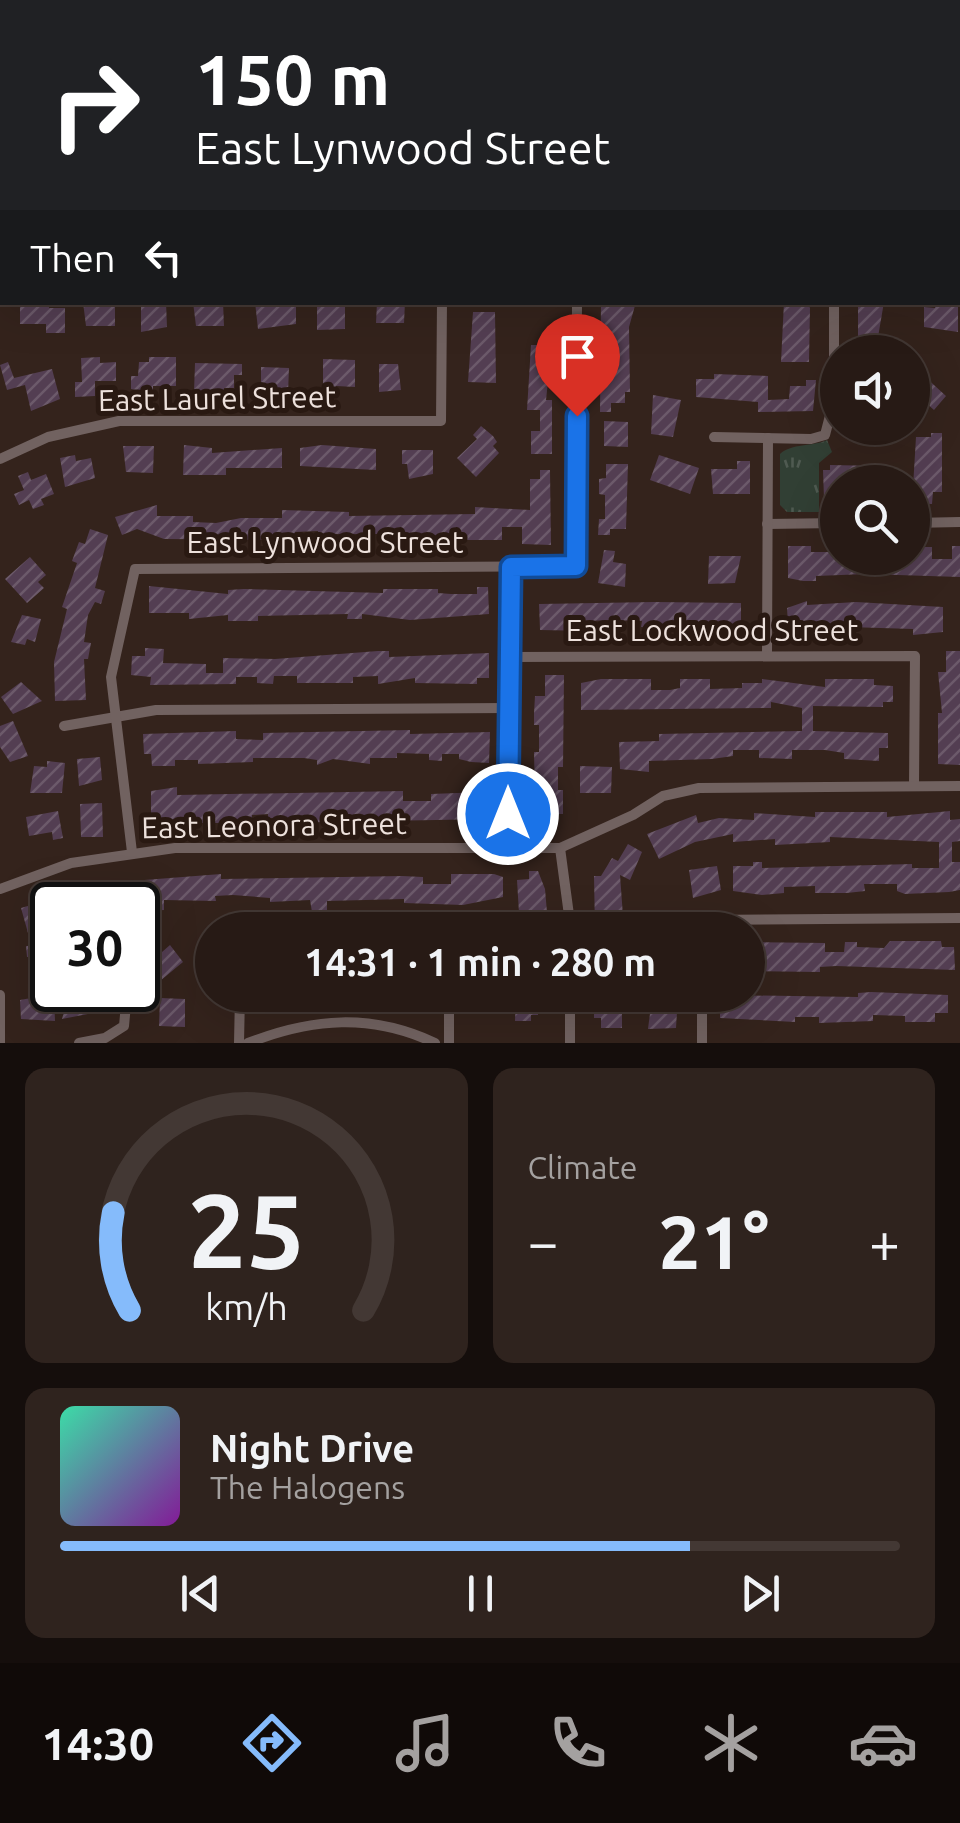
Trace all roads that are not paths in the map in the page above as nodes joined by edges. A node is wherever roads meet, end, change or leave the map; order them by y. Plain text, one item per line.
1 (442, 305) edge
2 (577, 305) edge
3 (834, 305) edge
4 (714, 437) dead end
5 (768, 438) junction
6 (0, 459) edge
7 (960, 522) edge
8 (820, 523) edge
9 (930, 523) edge
10 (767, 524) junction
11 (511, 567) junction
12 (767, 656) junction
13 (508, 657) junction
14 (508, 708) junction
15 (116, 716) junction
16 (64, 726) dead end
17 (914, 786) junction
18 (960, 786) edge
19 (560, 848) junction
20 (508, 849) junction
21 (132, 852) junction
22 (0, 888) edge
23 (568, 912) edge
24 (960, 918) edge
25 (765, 923) edge
26 (0, 995) edge
27 (125, 1012) edge
28 (240, 1012) edge
29 (449, 1012) edge
30 (570, 1012) edge
31 (702, 1012) edge
32 (0, 1043) edge
33 (79, 1043) edge
34 (240, 1043) edge
35 (248, 1043) edge
36 (434, 1043) edge
37 (449, 1043) edge
38 (570, 1043) edge
39 (702, 1043) edge

1 - 6 street, East Laurel Street
2 - 11 street, East Lynwood Street
3 - 5 street
4 - 5 street
5 - 10 street
7 - 9 street
8 - 10 street
10 - 12 street
11 - 13 street
11 - 15 street, East Lynwood Street
12 - 13 street, East Lockwood Street
12 - 17 street, East Lockwood Street
13 - 14 street
14 - 15 street
14 - 20 street
15 - 16 street
15 - 21 street
17 - 18 street, East Leonora Street
17 - 19 street, East Leonora Street
19 - 20 street, East Leonora Street
19 - 23 street
20 - 21 street, East Leonora Street
21 - 22 street, East Leonora Street
24 - 25 street
26 - 32 street
27 - 33 street
28 - 34 street
29 - 37 street
30 - 38 street
31 - 39 street
35 - 36 street

